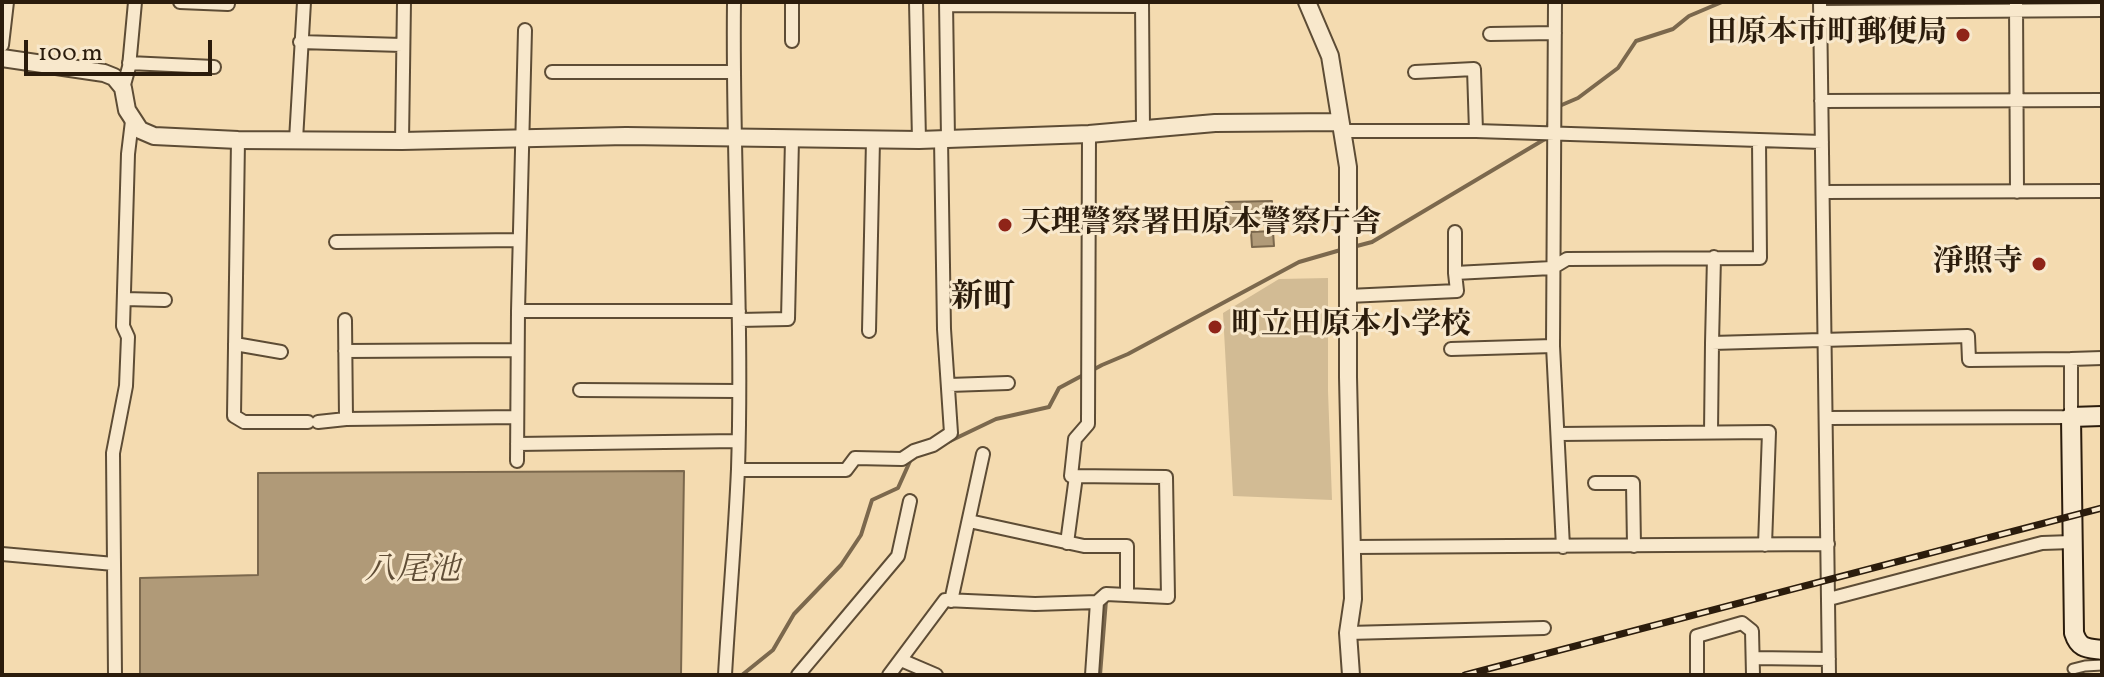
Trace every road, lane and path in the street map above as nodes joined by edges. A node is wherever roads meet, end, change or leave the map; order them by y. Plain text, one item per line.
1 (7, 2) edge
2 (135, 2) edge
3 (180, 2) edge
4 (304, 2) edge
5 (404, 2) edge
6 (734, 2) edge
7 (792, 2) edge
8 (916, 2) edge
9 (1307, 2) edge
10 (1555, 2) edge
11 (228, 4) dead end
12 (946, 4) edge
13 (1142, 4) edge
14 (2016, 6) edge
15 (1821, 7) edge
16 (2102, 10) edge
17 (525, 30) dead end
18 (1555, 33) junction
19 (1490, 34) dead end
20 (792, 41) dead end
21 (300, 42) junction
22 (2, 45) edge
23 (402, 45) junction
24 (2, 58) edge
25 (129, 63) junction
26 (214, 67) dead end
27 (552, 72) dead end
28 (733, 72) junction
29 (1415, 72) dead end
30 (123, 88) junction
31 (2016, 100) junction
32 (2102, 100) edge
33 (1821, 101) junction
34 (132, 121) junction
35 (1341, 126) junction
36 (1143, 129) junction
37 (1476, 131) junction
38 (1089, 134) junction
39 (1549, 134) junction
40 (734, 137) junction
41 (522, 138) junction
42 (792, 139) junction
43 (944, 139) junction
44 (238, 140) junction
45 (296, 140) junction
46 (873, 140) junction
47 (919, 140) junction
48 (1759, 140) junction
49 (402, 141) junction
50 (1822, 142) junction
51 (2102, 191) edge
52 (1823, 192) junction
53 (2017, 192) junction
54 (1455, 232) dead end
55 (519, 240) junction
56 (336, 242) dead end
57 (1714, 257) junction
58 (1552, 268) junction
59 (1455, 273) junction
60 (1348, 296) junction
61 (124, 299) junction
62 (165, 300) dead end
63 (518, 311) junction
64 (739, 315) junction
65 (345, 320) dead end
66 (869, 331) dead end
67 (1824, 341) junction
68 (1712, 343) junction
69 (235, 344) junction
70 (1553, 346) junction
71 (1451, 349) dead end
72 (517, 350) junction
73 (345, 351) junction
74 (281, 352) dead end
75 (2102, 358) edge
76 (2071, 359) junction
77 (1008, 383) dead end
78 (949, 385) junction
79 (580, 390) dead end
80 (738, 391) junction
81 (2102, 416) edge
82 (517, 417) junction
83 (2071, 417) junction
84 (1827, 418) junction
85 (346, 419) junction
86 (1711, 432) junction
87 (1559, 434) junction
88 (738, 441) junction
89 (517, 444) junction
90 (983, 454) dead end
91 (517, 461) dead end
92 (738, 470) junction
93 (1076, 476) junction
94 (1595, 483) dead end
95 (910, 501) dead end
96 (969, 521) junction
97 (2072, 542) junction
98 (1067, 543) junction
99 (1828, 544) junction
100 (1765, 545) junction
101 (1634, 546) junction
102 (1352, 547) junction
103 (1563, 547) junction
104 (2, 554) edge
105 (114, 564) junction
106 (1127, 595) junction
107 (1829, 599) junction
108 (951, 601) junction
109 (1097, 602) junction
110 (1544, 628) dead end
111 (1348, 633) junction
112 (2102, 650) edge
113 (1753, 658) junction
114 (1829, 659) junction
115 (901, 660) junction
116 (2102, 665) edge
117 (2073, 669) dead end
118 (115, 675) edge
119 (725, 675) edge
120 (798, 675) edge
121 (889, 675) edge
122 (936, 675) edge
123 (1092, 675) edge
124 (1351, 675) edge
125 (1697, 675) edge
126 (1753, 675) edge
127 (1829, 675) edge

1 - 22 street
2 - 25 street
3 - 11 street
4 - 21 street
5 - 23 street
6 - 28 street
7 - 20 street
8 - 47 street
9 - 35 street
10 - 18 street
12 - 13 street
12 - 43 street
13 - 36 street
14 - 15 street
14 - 16 street
14 - 31 street
15 - 33 street
17 - 41 street
18 - 19 street
18 - 39 street
21 - 23 street
21 - 45 street
23 - 49 street
24 - 30 street
25 - 26 street
25 - 30 street
27 - 28 street
28 - 40 street
29 - 37 street
30 - 34 street
31 - 32 street
31 - 33 street
31 - 53 street
33 - 50 street
34 - 44 street
34 - 61 street
35 - 36 street
35 - 37 street
35 - 60 street
36 - 38 street
37 - 39 street
38 - 43 street
38 - 93 street
39 - 48 street
39 - 58 street
40 - 41 street
40 - 42 street
40 - 64 street
41 - 49 street
41 - 55 street
42 - 46 street
42 - 64 street
43 - 47 street
43 - 78 street
44 - 45 street
44 - 69 street
45 - 49 street
46 - 47 street
46 - 66 street
48 - 50 street
48 - 57 street
50 - 52 street
51 - 53 street
52 - 53 street
52 - 67 street
54 - 59 street
55 - 56 street
55 - 63 street
57 - 58 street
57 - 68 street
58 - 59 street
58 - 70 street
59 - 60 street
60 - 102 street
61 - 62 street
61 - 105 street
63 - 64 street
63 - 72 street
64 - 80 street
65 - 73 street
67 - 68 street
67 - 76 street
67 - 84 street
68 - 86 street
69 - 74 street
69 - 85 street
70 - 71 street
70 - 87 street
72 - 73 street
72 - 82 street
73 - 85 street
75 - 76 street
76 - 83 street
77 - 78 street
78 - 92 street
79 - 80 street
80 - 88 street
81 - 83 main road
82 - 85 street
82 - 89 street
83 - 84 street
83 - 97 main road
84 - 99 street
86 - 87 street
86 - 100 street
87 - 103 street
88 - 89 street
88 - 92 street
89 - 91 street
90 - 96 street
92 - 119 street
93 - 98 street
93 - 106 street
94 - 101 street
95 - 120 street
96 - 98 street
96 - 108 street
97 - 107 street
97 - 112 main road
98 - 106 street
99 - 100 street
99 - 107 street
100 - 101 street
101 - 103 street
102 - 103 street
102 - 111 street
104 - 105 street
105 - 118 street
106 - 109 street
107 - 114 street
108 - 109 street
108 - 115 street
109 - 123 street
110 - 111 street
111 - 124 street
113 - 114 street
113 - 125 street
113 - 126 street
114 - 127 street
115 - 121 street
115 - 122 street
116 - 117 street

